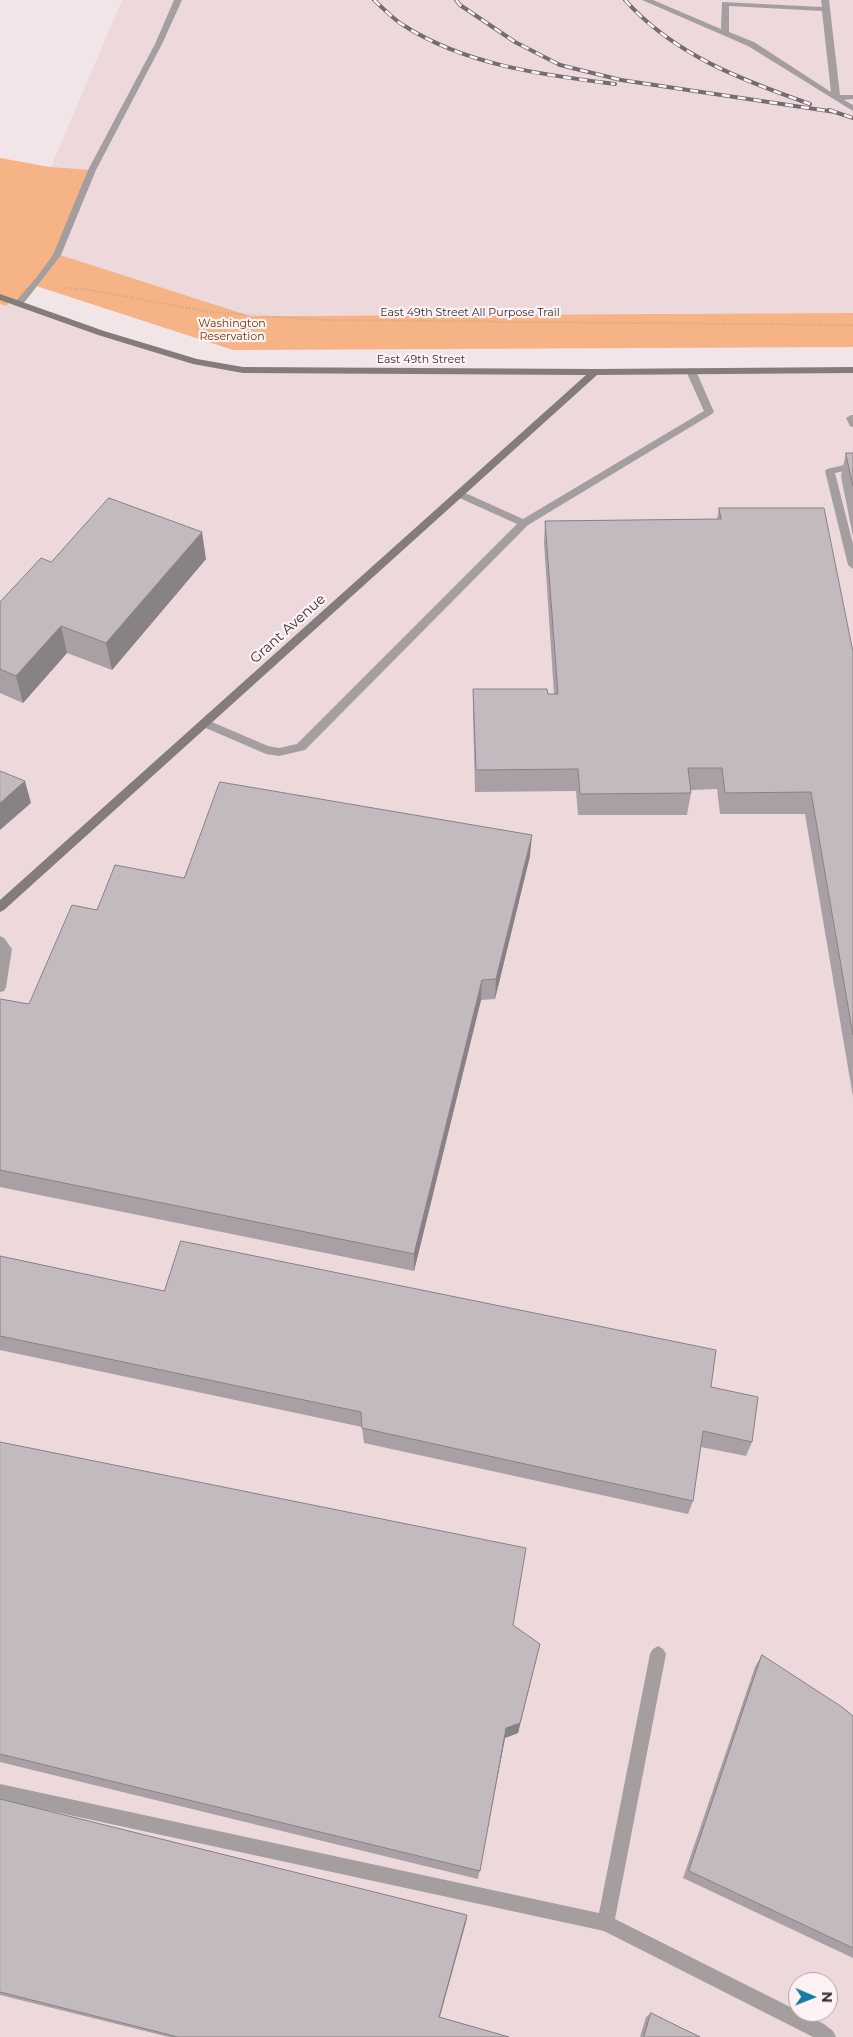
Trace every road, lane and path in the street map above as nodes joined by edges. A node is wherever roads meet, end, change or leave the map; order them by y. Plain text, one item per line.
1 (178, 0) edge
2 (647, 0) edge
3 (725, 2) edge
4 (826, 4) edge
5 (725, 32) junction
6 (853, 97) edge
7 (836, 98) junction
8 (853, 109) edge
9 (90, 290) dead end
10 (0, 297) edge
11 (19, 303) junction
12 (853, 325) edge
13 (853, 370) edge
14 (691, 371) junction
15 (595, 372) junction
16 (853, 418) edge
17 (853, 424) edge
18 (853, 466) edge
19 (459, 494) junction
20 (524, 523) junction
21 (853, 565) edge
22 (205, 723) junction
23 (0, 907) edge
24 (0, 941) edge
25 (0, 987) edge
26 (658, 1654) dead end
27 (0, 1792) edge
28 (606, 1923) junction
29 (827, 2037) edge

1 - 11 lane
2 - 5 lane
3 - 4 lane
3 - 5 lane
4 - 7 lane
5 - 7 lane
6 - 7 lane
7 - 8 lane
9 - 12 path, East 49th Street All Purpose Trail
10 - 11 street, East 49th Street
11 - 15 street, East 49th Street
13 - 14 street, East 49th Street
14 - 15 street, East 49th Street
14 - 20 lane
15 - 19 street, Grant Avenue
16 - 17 lane
18 - 21 lane
19 - 20 lane
19 - 22 street, Grant Avenue
20 - 22 lane
22 - 23 street, Grant Avenue
24 - 25 lane
26 - 28 lane
27 - 28 lane
28 - 29 lane

